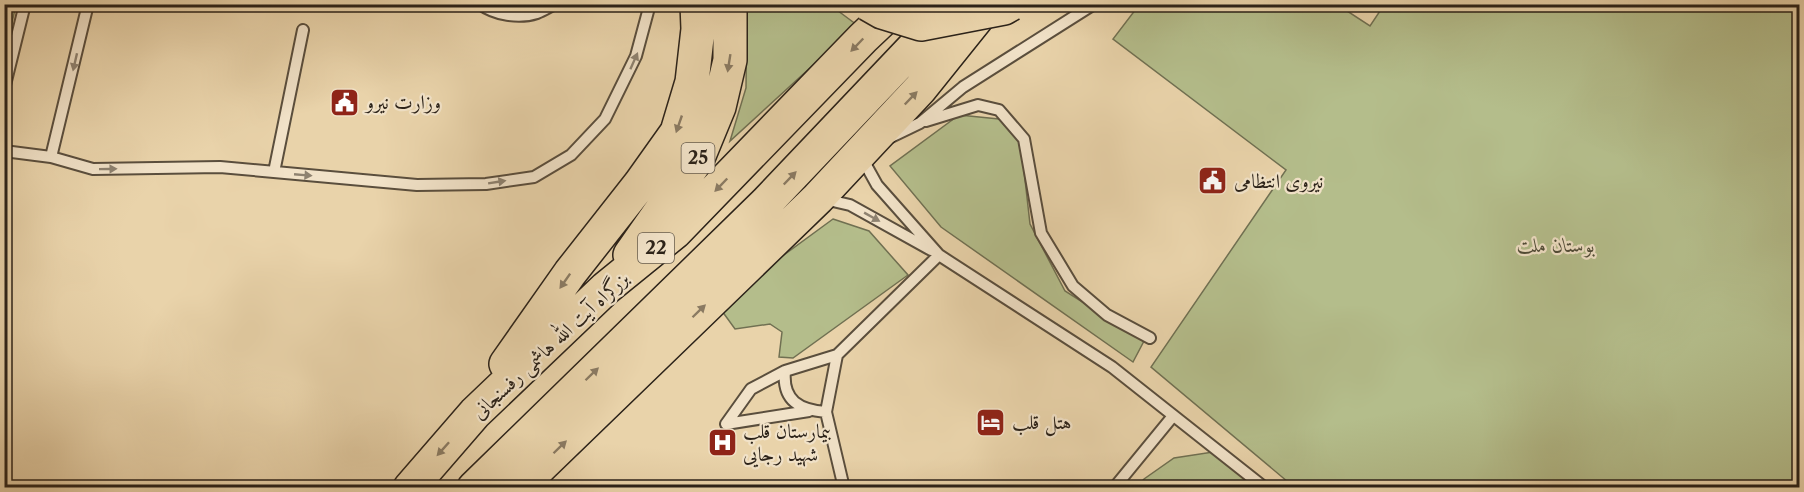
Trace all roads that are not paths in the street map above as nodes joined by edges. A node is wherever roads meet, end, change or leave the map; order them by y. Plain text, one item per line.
1 (25, 4) edge
2 (88, 4) edge
3 (480, 4) edge
4 (555, 4) edge
5 (650, 4) edge
6 (697, 4) edge
7 (730, 4) edge
8 (868, 4) edge
9 (899, 4) edge
10 (970, 4) edge
11 (988, 4) edge
12 (1011, 4) edge
13 (1094, 4) edge
14 (303, 30) dead end
15 (4, 89) edge
16 (920, 123) junction
17 (4, 151) edge
18 (859, 153) junction
19 (51, 157) junction
20 (274, 172) junction
21 (818, 198) junction
22 (939, 255) junction
23 (606, 288) junction
24 (1150, 338) dead end
25 (837, 355) junction
26 (785, 371) junction
27 (809, 411) junction
28 (826, 412) junction
29 (475, 413) junction
30 (1173, 416) junction
31 (410, 488) edge
32 (474, 488) edge
33 (518, 488) edge
34 (844, 488) edge
35 (1114, 488) edge
36 (1265, 488) edge

1 - 15 lane
2 -> 19 lane
3 - 4 lane
20 -> 5 lane
6 -> 29 highway
7 -> 23 highway, 25
8 - 12 highway, bridge
9 -> 23 highway, بزرگراه آیت الله هاشمی رفسنجانی / 22
32 -> 10 highway
18 -> 11 highway
13 - 16 lane
14 - 20 lane
16 - 18 lane
16 - 24 lane
17 - 19 lane
18 - 21 highway
18 - 22 lane
19 -> 20 lane
21 -> 22 lane
33 -> 21 highway
22 - 25 lane
22 - 30 lane
23 - 29 highway, بزرگراه آیت الله هاشمی رفسنجانی / 22
25 - 26 lane
25 - 28 lane
26 - 27 lane
26 - 27 lane
27 - 28 lane
28 - 34 lane
29 -> 31 highway, بزرگراه آیت الله هاشمی رفسنجانی / 22
30 - 35 lane
30 - 36 lane

